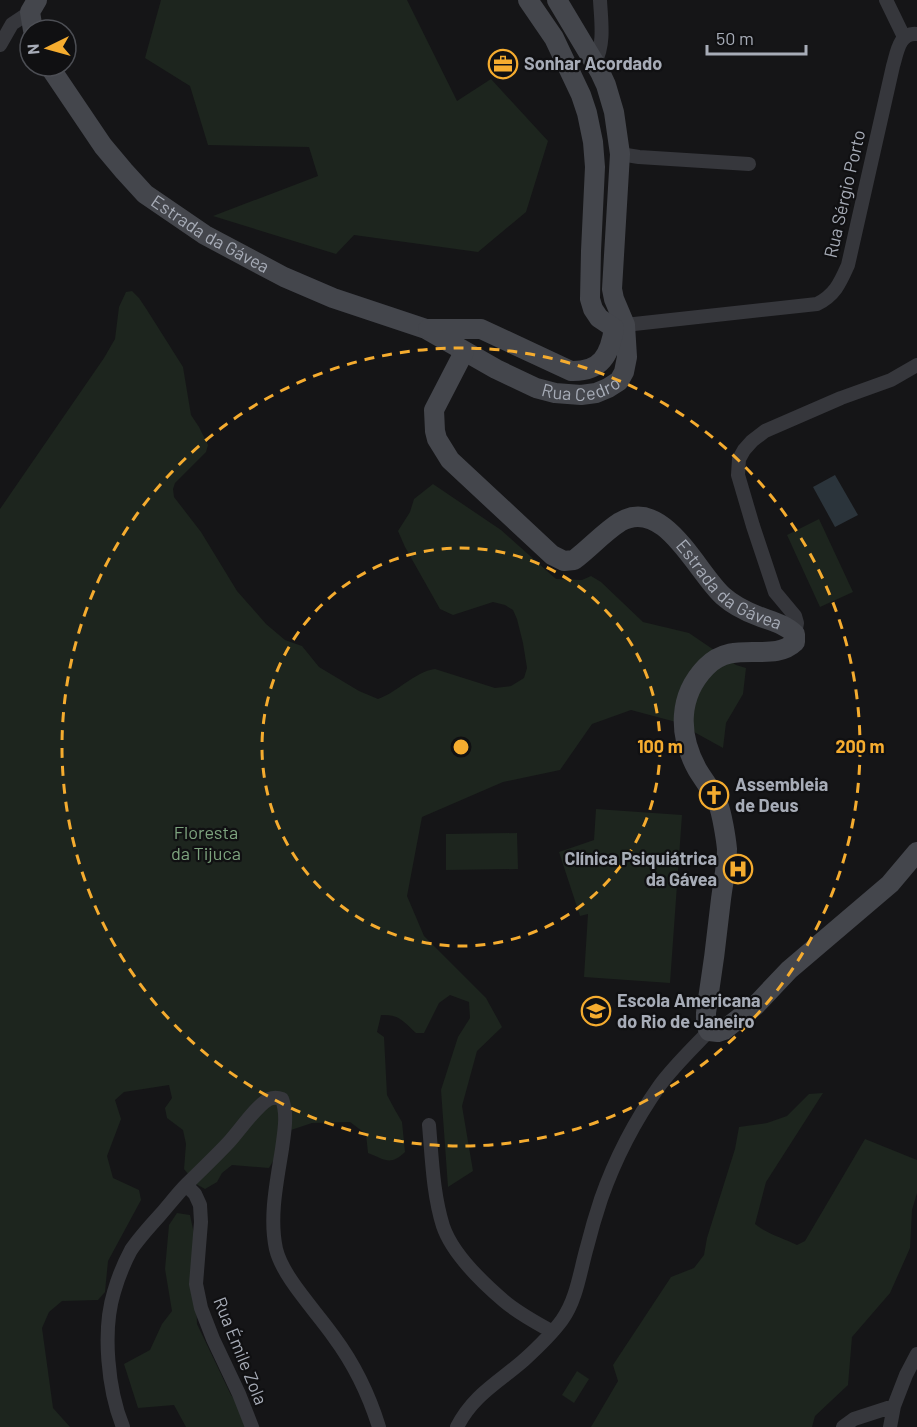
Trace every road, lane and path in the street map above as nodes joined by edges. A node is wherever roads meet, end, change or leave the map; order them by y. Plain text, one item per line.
1 (528, 0) edge
2 (557, 0) edge
3 (600, 0) edge
4 (886, 0) edge
5 (34, 14) edge
6 (910, 36) edge
7 (0, 45) edge
8 (595, 62) junction
9 (572, 74) junction
10 (57, 78) edge
11 (606, 85) junction
12 (581, 95) junction
13 (593, 142) junction
14 (620, 157) junction
15 (749, 164) dead end
16 (595, 166) junction
17 (619, 326) junction
18 (426, 329) junction
19 (481, 329) joint
20 (464, 352) junction
21 (917, 365) edge
22 (795, 634) junction
23 (917, 852) edge
24 (709, 1031) junction
25 (429, 1125) dead end
26 (186, 1185) junction
27 (551, 1331) junction
28 (917, 1354) edge
29 (894, 1406) junction
30 (123, 1427) edge
31 (252, 1427) edge
32 (379, 1427) edge
33 (457, 1427) edge
34 (843, 1427) edge
35 (890, 1427) edge

1 - 9 street
2 - 8 street, Rua Cedro
3 - 8 street
4 - 6 street
5 - 7 street
6 - 17 street, Rua Sérgio Porto
8 - 9 street
8 - 11 street, Rua Cedro
9 - 12 street
10 - 18 street, Estrada da Gávea
11 - 12 street
11 - 14 street, Rua Cedro
12 - 13 street
13 - 14 street
13 - 16 street
14 - 15 street
14 - 16 street
14 - 17 street, Rua Cedro
16 - 17 street
17 - 19 street, Rua Cedro
17 - 20 street, Rua Cedro
18 - 19 street, Estrada da Gávea
18 - 20 street, Estrada da Gávea
20 - 22 street, Estrada da Gávea
21 - 22 street
22 - 24 street, Estrada da Gávea
23 - 24 street
24 - 27 street
25 - 27 street
26 - 30 street
26 - 31 street, Rua Émile Zola
26 - 32 street
27 - 33 street
28 - 29 street
29 - 34 street
29 - 35 street

